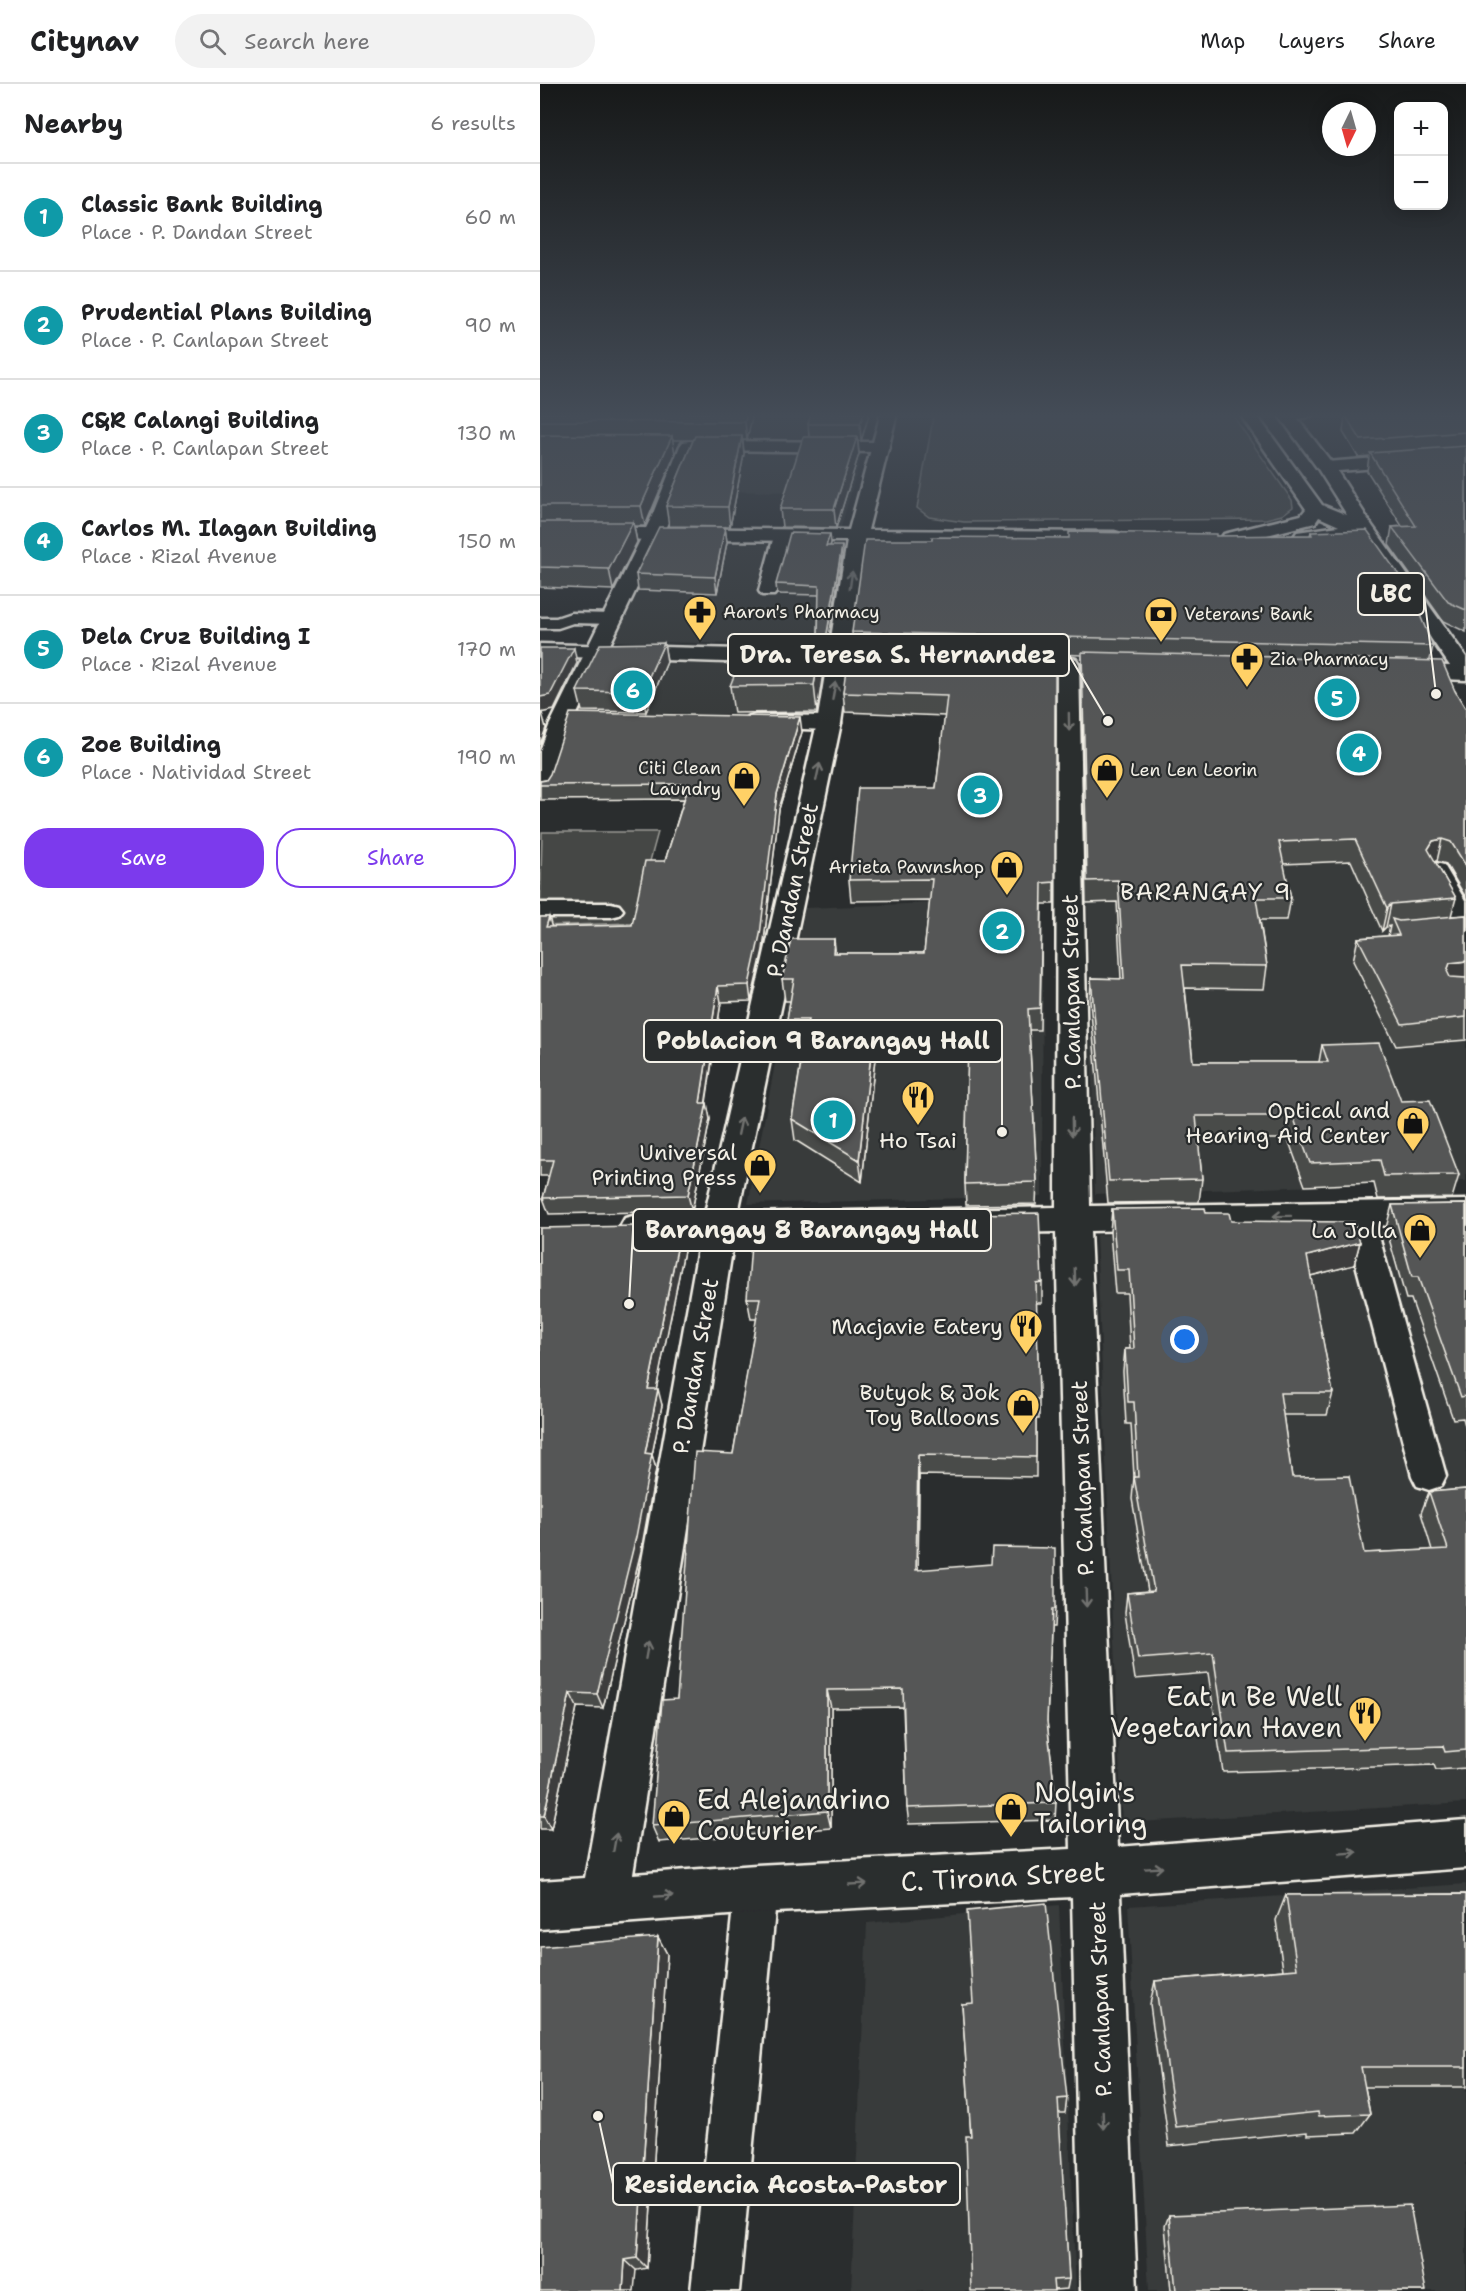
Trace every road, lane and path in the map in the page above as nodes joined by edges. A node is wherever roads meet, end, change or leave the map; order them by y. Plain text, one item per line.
1 (662, 516) edge
2 (862, 516) edge
3 (1310, 516) edge
4 (1333, 516) edge
5 (1357, 516) edge
6 (1364, 528) junction
7 (540, 533) edge
8 (653, 536) junction
9 (782, 536) junction
10 (857, 536) junction
11 (1135, 538) edge
12 (1209, 538) edge
13 (1231, 538) junction
14 (768, 591) dead end
15 (540, 606) edge
16 (571, 618) junction
17 (612, 620) junction
18 (540, 622) edge
19 (540, 650) edge
20 (596, 651) junction
21 (840, 659) junction
22 (864, 660) edge
23 (1068, 664) dead end
24 (1380, 671) edge
25 (1466, 673) edge
26 (551, 719) edge
27 (586, 720) edge
28 (736, 722) edge
29 (829, 723) junction
30 (540, 788) edge
31 (1436, 870) edge
32 (540, 910) edge
33 (611, 910) dead end
34 (1466, 923) edge
35 (1466, 928) edge
36 (1442, 930) edge
37 (1466, 1212) edge
38 (1358, 1215) junction
39 (1073, 1218) junction
40 (719, 1224) junction
41 (612, 1227) edge
42 (1429, 1476) dead end
43 (1466, 1845) edge
44 (1096, 1872) junction
45 (756, 1889) junction
46 (605, 1900) junction
47 (540, 1905) edge
48 (715, 2291) edge
49 (1109, 2291) edge

1 - 8 street
2 - 10 street, P. Dandan Street
3 - 13 street
4 - 6 street
5 - 6 street
6 - 13 street
6 - 25 street
7 - 8 street
8 - 9 street
8 - 17 street
9 - 10 street
9 - 14 lane
10 - 11 street
21 -> 10 street, P. Dandan Street
12 - 13 street
15 - 16 lane
16 - 17 lane
16 - 18 lane
17 - 20 street
19 - 20 street
20 - 21 street
20 - 26 street
21 - 22 street
29 -> 21 street, P. Dandan Street
23 -> 39 street, P. Canlapan Street
24 - 25 street
26 - 27 street
26 - 30 street
28 - 29 street
40 -> 29 street, P. Dandan Street
31 - 34 lane
32 - 33 lane
35 - 36 lane
37 - 38 street
38 -> 39 street
38 - 42 lane
39 - 40 street
39 -> 44 street, P. Canlapan Street
40 - 41 street
46 -> 40 street, P. Dandan Street
44 -> 43 street, C. Tirona Street
45 -> 44 street, C. Tirona Street
44 -> 49 street, P. Canlapan Street
46 -> 45 street, C. Tirona Street
45 - 48 lane
46 - 47 street, C. Tirona Street

